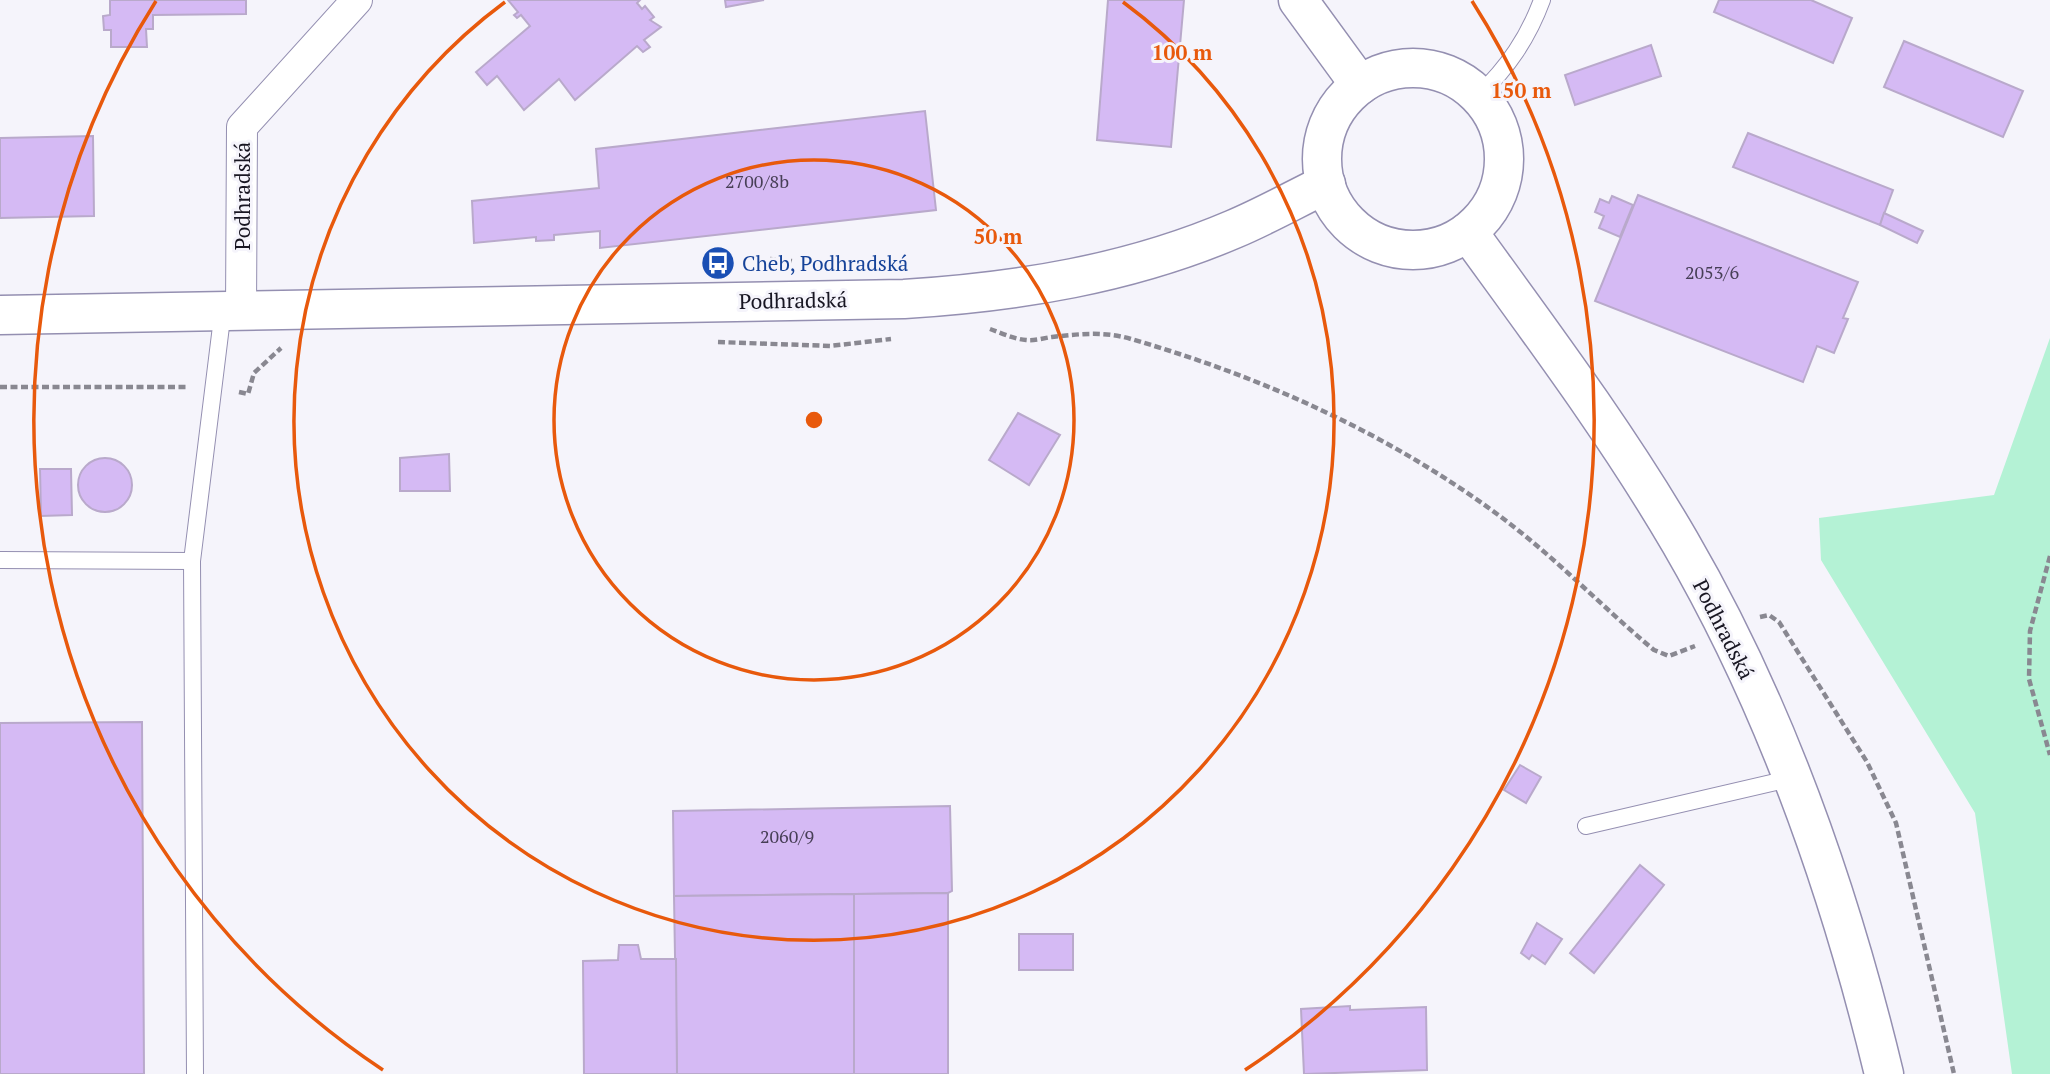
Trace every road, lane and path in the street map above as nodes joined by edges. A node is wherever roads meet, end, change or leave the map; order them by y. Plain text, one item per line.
1 (1298, 0) edge
2 (1542, 0) edge
3 (352, 2) edge
4 (1360, 85) junction
5 (1479, 95) junction
6 (1326, 184) junction
7 (1468, 232) junction
8 (232, 310) junction
9 (0, 315) edge
10 (989, 329) dead end
11 (896, 338) dead end
12 (716, 341) dead end
13 (287, 345) dead end
14 (0, 387) edge
15 (213, 390) junction
16 (2050, 556) edge
17 (0, 560) edge
18 (192, 561) junction
19 (1756, 618) dead end
20 (1699, 645) dead end
21 (2050, 755) edge
22 (1793, 778) junction
23 (1586, 826) dead end
24 (195, 1074) edge
25 (1884, 1074) edge
26 (1954, 1074) edge

1 - 4 main road
2 - 5 lane
3 - 8 street, Podhradská
4 - 5 main road
4 - 6 main road
5 - 7 main road
6 - 7 main road
6 - 8 main road, Podhradská
7 - 22 main road, Podhradská
8 - 9 main road, Podhradská
8 - 15 lane
10 - 20 path
11 - 12 path
13 - 15 path
14 - 15 path
15 - 18 lane
16 - 21 path
17 - 18 lane
18 - 24 lane
19 - 26 path
22 - 23 lane
22 - 25 main road, Podhradská

